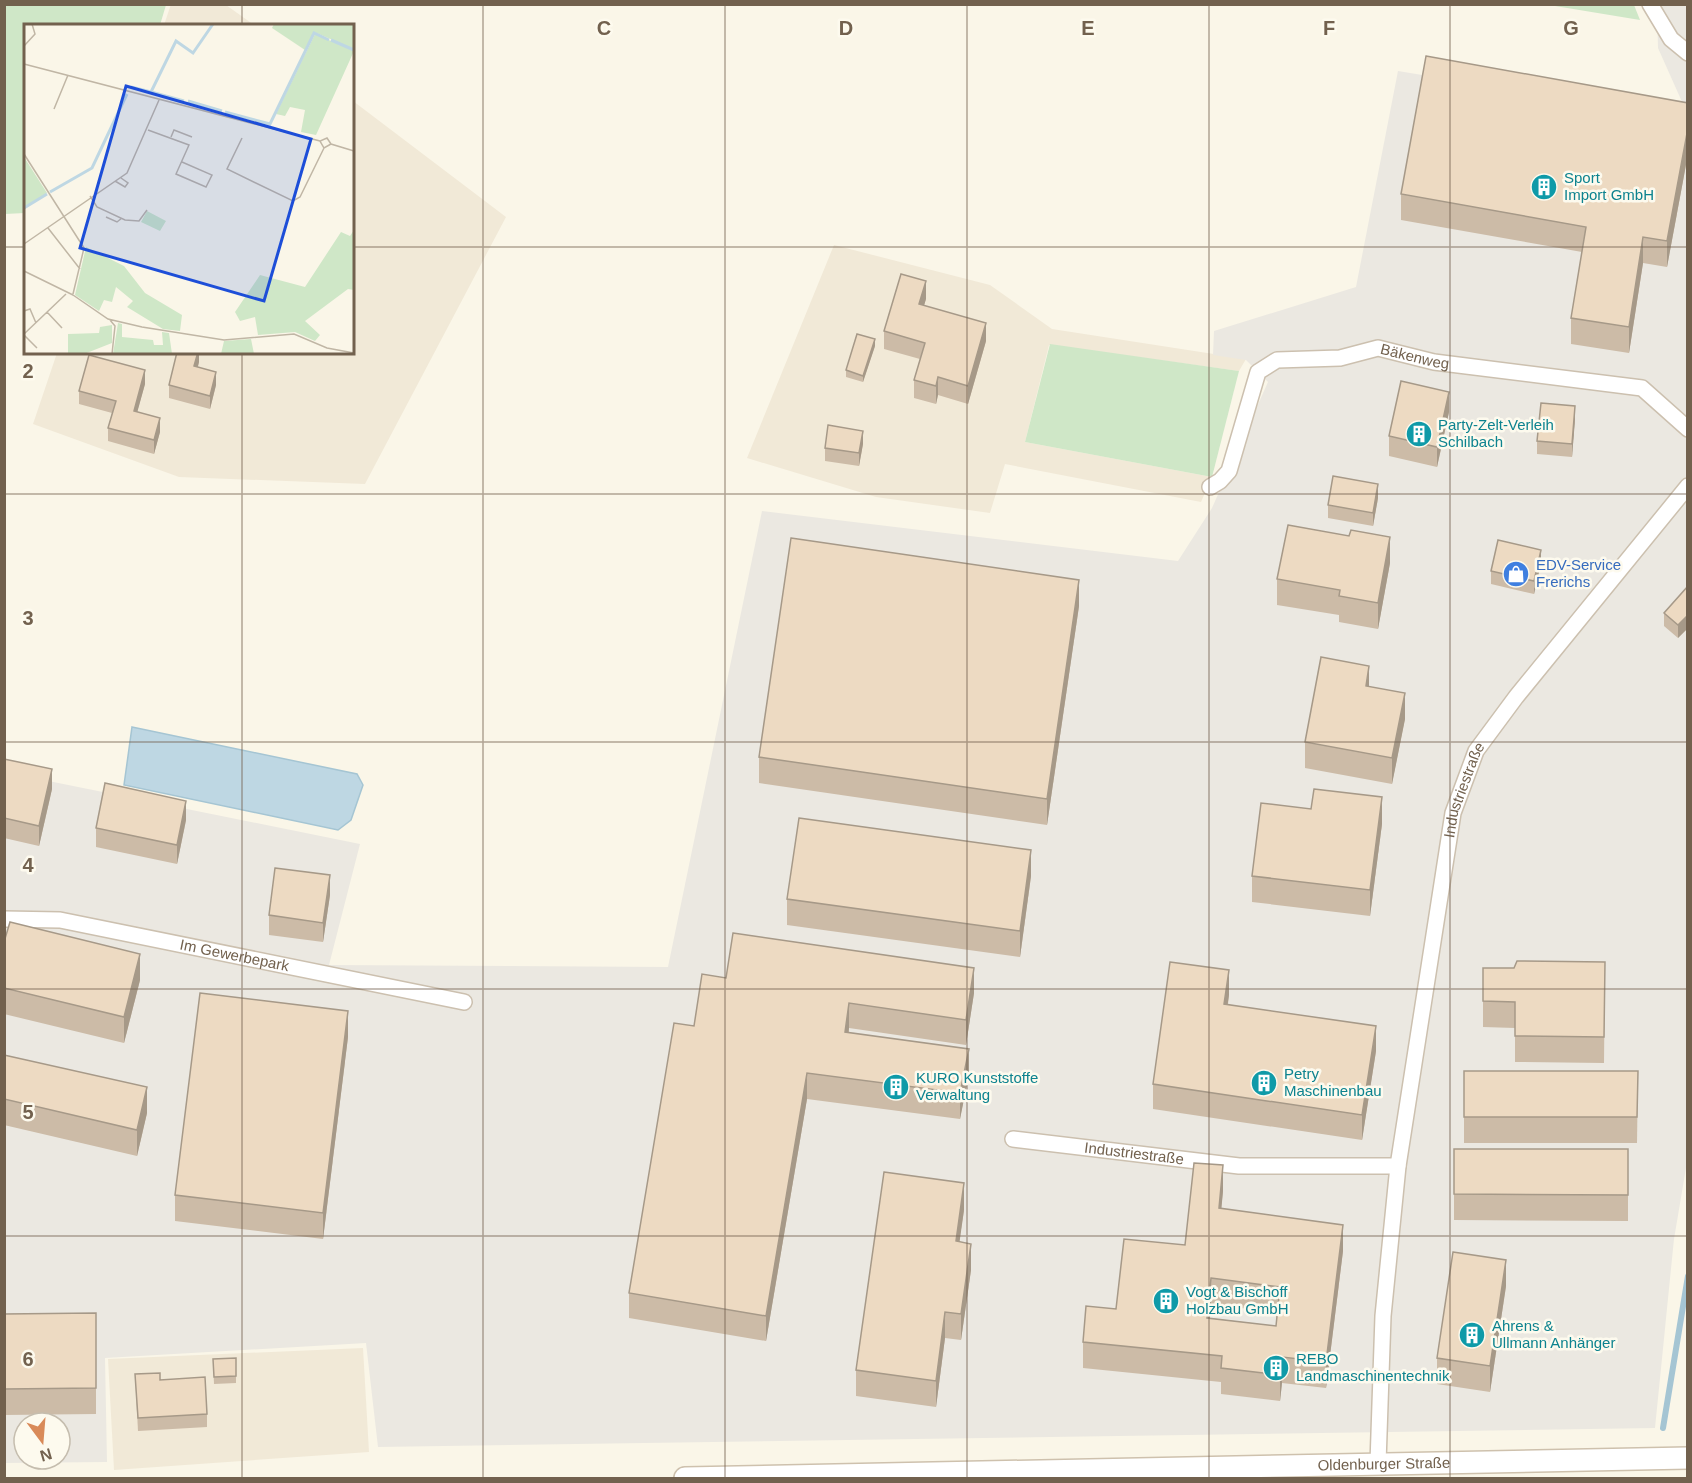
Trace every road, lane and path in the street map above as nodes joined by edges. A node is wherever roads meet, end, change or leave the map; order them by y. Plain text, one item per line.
1 (1650, 4) edge
2 (1688, 53) edge
3 (1688, 429) edge
4 (1210, 486) dead end
5 (1688, 486) edge
6 (4, 919) edge
7 (464, 1002) dead end
8 (1013, 1139) dead end
9 (1398, 1166) junction
10 (1688, 1458) edge
11 (1378, 1463) junction
12 (685, 1479) edge

1 - 2 street
3 - 4 street, Bäkenweg
5 - 9 street, Industriestraße
6 - 7 street, Im Gewerbepark
8 - 9 street, Industriestraße
9 - 11 street, Industriestraße
10 - 11 main road, Oldenburger Straße
11 - 12 main road, Oldenburger Straße

